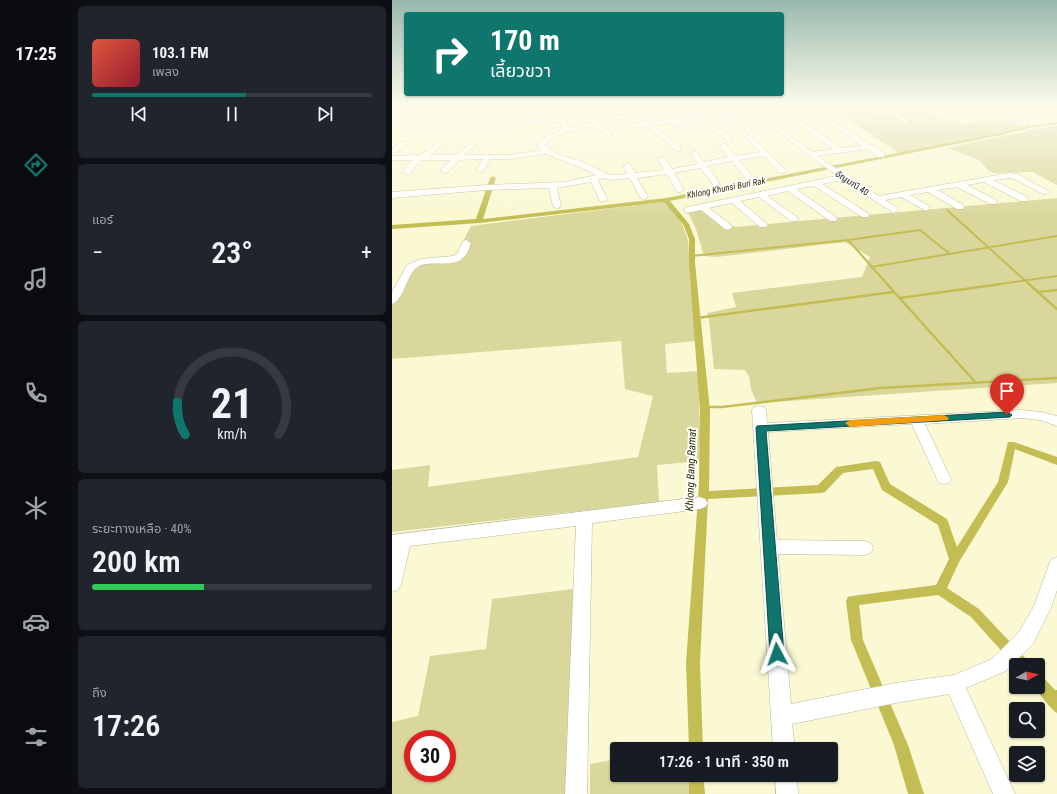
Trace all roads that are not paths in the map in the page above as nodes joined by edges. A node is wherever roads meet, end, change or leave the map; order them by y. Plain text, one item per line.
1 (540, 142) edge
2 (669, 142) edge
3 (756, 142) edge
4 (795, 142) edge
5 (828, 142) edge
6 (860, 142) edge
7 (403, 144) dead end
8 (438, 145) dead end
9 (472, 145) dead end
10 (723, 146) dead end
11 (869, 148) junction
12 (500, 149) dead end
13 (677, 149) dead end
14 (841, 151) junction
15 (545, 152) junction
16 (694, 154) dead end
17 (766, 154) junction
18 (811, 154) junction
19 (881, 155) dead end
20 (392, 156) edge
21 (491, 157) junction
22 (421, 158) junction
23 (456, 158) junction
24 (733, 158) junction
25 (662, 159) dead end
26 (702, 165) junction
27 (627, 166) dead end
28 (480, 170) dead end
29 (444, 171) dead end
30 (782, 171) dead end
31 (406, 172) dead end
32 (669, 172) junction
33 (633, 176) junction
34 (841, 176) junction
35 (598, 177) junction
36 (750, 178) dead end
37 (984, 179) junction
38 (716, 183) dead end
39 (816, 183) junction
40 (958, 184) junction
41 (552, 185) junction
42 (790, 188) junction
43 (929, 189) junction
44 (680, 190) dead end
45 (1046, 192) dead end
46 (762, 194) junction
47 (902, 194) junction
48 (392, 195) edge
49 (644, 197) dead end
50 (877, 199) junction
51 (1024, 199) dead end
52 (603, 200) dead end
53 (733, 200) junction
54 (993, 202) dead end
55 (557, 206) dead end
56 (703, 207) junction
57 (960, 207) dead end
58 (926, 208) dead end
59 (687, 210) dead end
60 (894, 210) dead end
61 (865, 215) dead end
62 (794, 219) dead end
63 (833, 219) dead end
64 (763, 225) dead end
65 (728, 227) dead end
66 (466, 243) dead end
67 (392, 301) edge
68 (759, 410) dead end
69 (916, 420) junction
70 (1057, 421) edge
71 (761, 428) junction
72 (944, 479) dead end
73 (700, 503) dead end
74 (584, 519) junction
75 (398, 541) edge
76 (770, 547) junction
77 (865, 548) dead end
78 (1057, 564) edge
79 (392, 585) edge
80 (954, 684) junction
81 (781, 716) junction
82 (783, 742) edge
83 (786, 782) edge
84 (576, 794) edge
85 (787, 794) edge
86 (1004, 794) edge

1 - 15 street
2 - 13 street
3 - 17 street
4 - 18 street, อัญมณี 40
5 - 14 street
6 - 11 street
7 - 20 street
8 - 22 street
9 - 23 street
10 - 24 street
11 - 14 street
11 - 19 street
12 - 21 street
14 - 18 street
15 - 21 street
15 - 35 street
16 - 26 street
17 - 24 street
17 - 30 street
18 - 34 street, อัญมณี 40
20 - 22 street
21 - 23 street
21 - 28 street
22 - 23 street
22 - 31 street
23 - 29 street
24 - 26 street
24 - 36 street
25 - 32 street
26 - 32 street
26 - 38 street
27 - 33 street
32 - 33 street
32 - 44 street
33 - 35 street
33 - 49 street
34 - 39 street
34 - 50 street, อัญมณี 40
35 - 41 street
35 - 52 street
37 - 40 street
37 - 45 street
37 - 51 street
39 - 42 street
39 - 61 street
40 - 43 street
40 - 54 street
41 - 48 street
41 - 55 street
42 - 46 street
42 - 63 street
43 - 47 street
43 - 57 street
46 - 53 street
46 - 62 street
47 - 50 street
47 - 58 street
50 - 60 street, อัญมณี 40
53 - 56 street
53 - 64 street
56 - 59 street
56 - 65 street
66 - 67 street
68 - 71 street
69 - 70 street
69 - 71 street
69 - 72 street
71 - 76 street
73 - 74 street
74 - 75 street
74 - 84 street
75 - 79 street
76 - 77 street
76 - 81 street
78 - 80 street
80 - 81 street
80 - 86 street
81 - 82 street
83 - 85 street

